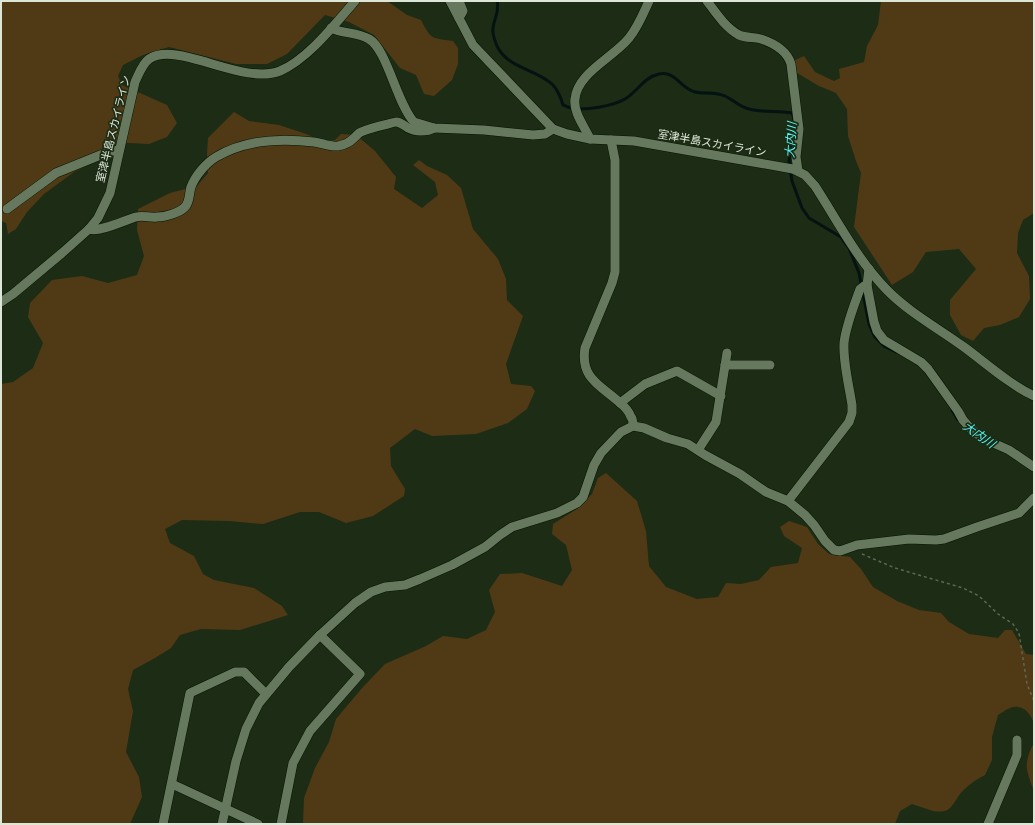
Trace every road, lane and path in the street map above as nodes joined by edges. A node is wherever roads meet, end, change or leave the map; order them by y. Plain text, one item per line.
1 (355, 1) edge
2 (450, 1) edge
3 (459, 1) edge
4 (649, 1) edge
5 (707, 1) edge
6 (460, 18) junction
7 (331, 28) junction
8 (434, 128) junction
9 (553, 129) junction
10 (590, 139) junction
11 (611, 140) junction
12 (120, 150) junction
13 (798, 171) junction
14 (7, 209) dead end
15 (89, 229) junction
16 (869, 269) junction
17 (864, 286) junction
18 (1, 302) edge
19 (727, 352) dead end
20 (725, 365) junction
21 (770, 365) dead end
22 (721, 396) junction
23 (1034, 396) edge
24 (620, 403) junction
25 (633, 426) junction
26 (698, 450) junction
27 (1034, 467) edge
28 (1034, 498) edge
29 (788, 501) junction
30 (849, 548) junction
31 (320, 636) junction
32 (266, 694) junction
33 (1034, 702) edge
34 (1017, 740) dead end
35 (172, 784) junction
36 (226, 809) junction
37 (163, 824) edge
38 (222, 824) edge
39 (258, 824) edge
40 (281, 824) edge
41 (988, 824) edge

1 - 7 street, 室津半島スカイライン
2 - 6 street, 室津半島スカイライン
3 - 6 street
4 - 10 street
5 - 13 street
6 - 9 street, 室津半島スカイライン
7 - 8 street
7 - 12 street, 室津半島スカイライン
8 - 9 street
8 - 15 street
9 - 10 street, 室津半島スカイライン
10 - 11 street, 室津半島スカイライン
11 - 13 street, 室津半島スカイライン
11 - 24 street
12 - 14 street
12 - 15 street, 室津半島スカイライン
13 - 16 street
15 - 18 street, 室津半島スカイライン
16 - 17 street
16 - 23 street
17 - 27 street
17 - 29 street
19 - 20 street
20 - 21 street
20 - 22 street
22 - 24 street
22 - 26 street
24 - 25 street
25 - 26 street
25 - 31 street
26 - 29 street
28 - 30 street
29 - 30 street
30 - 33 path
31 - 32 street
31 - 40 street
32 - 35 street
32 - 36 street
34 - 41 street
35 - 36 street
35 - 37 street
36 - 38 street
36 - 39 street

